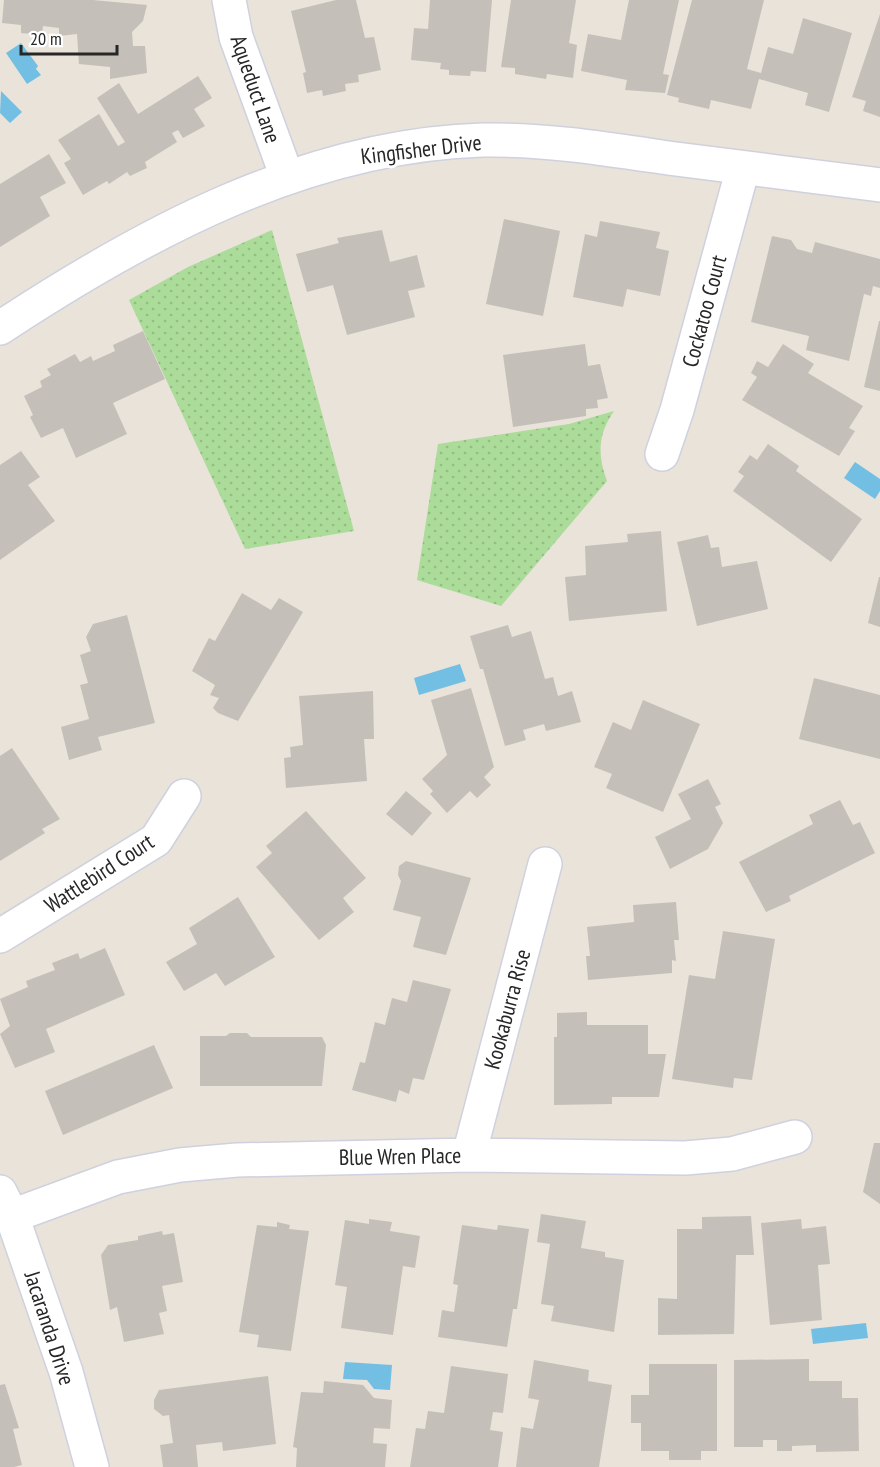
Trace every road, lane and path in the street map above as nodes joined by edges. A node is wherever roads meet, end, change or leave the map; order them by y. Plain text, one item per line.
1 (229, 0) edge
2 (743, 168) junction
3 (287, 177) junction
4 (880, 185) edge
5 (0, 328) edge
6 (662, 454) dead end
7 (184, 796) dead end
8 (545, 864) dead end
9 (0, 936) edge
10 (795, 1137) dead end
11 (469, 1155) junction
12 (6, 1204) edge
13 (92, 1467) edge

1 - 3 street, Aqueduct Lane
2 - 3 street, Kingfisher Drive
2 - 4 street, Kingfisher Drive
2 - 6 street, Cockatoo Court
3 - 5 street, Kingfisher Drive
7 - 9 street, Wattlebird Court
8 - 11 street, Kookaburra Rise
10 - 11 street, Blue Wren Place
11 - 12 street, Blue Wren Place
12 - 13 street, Jacaranda Drive

